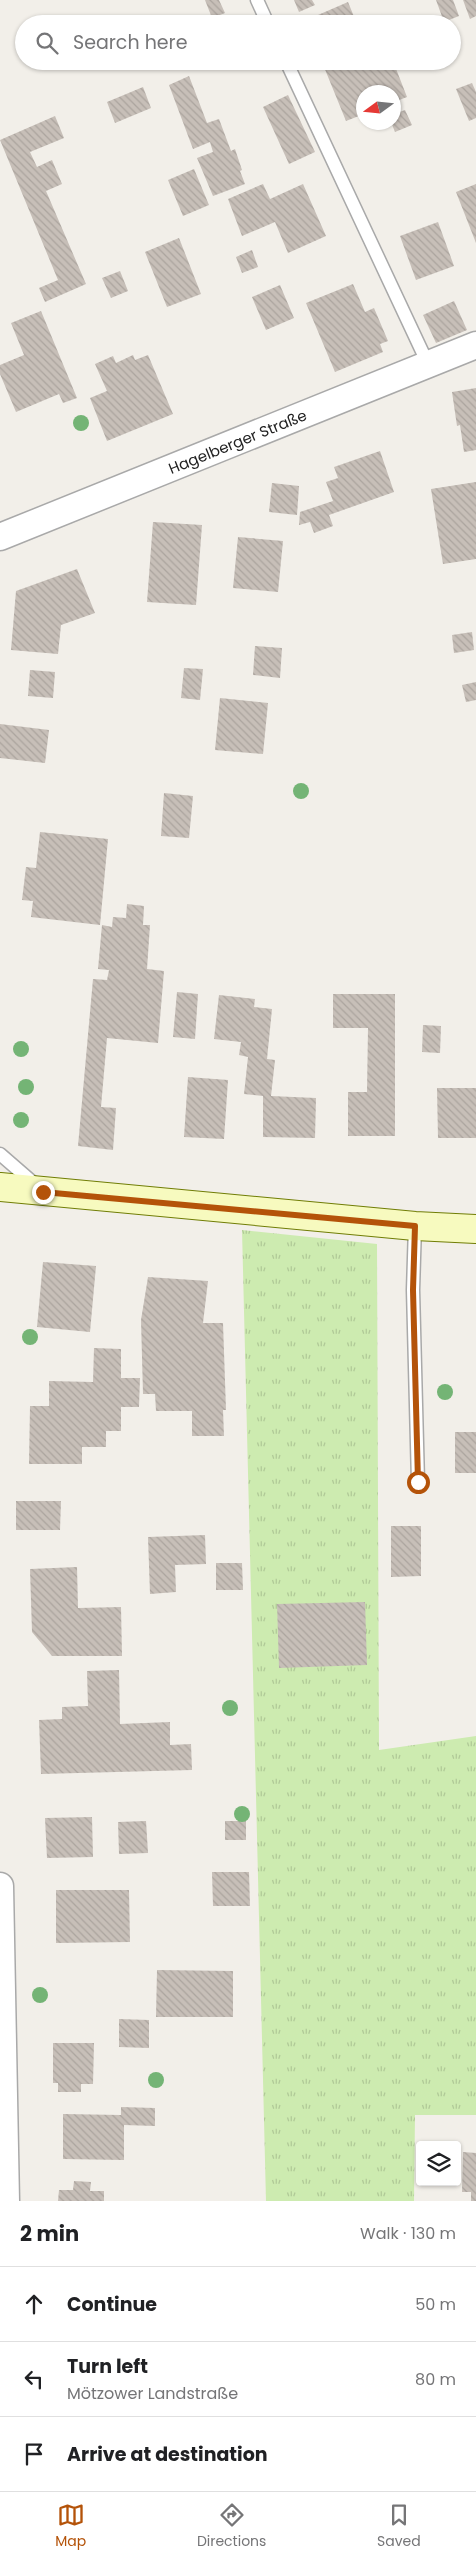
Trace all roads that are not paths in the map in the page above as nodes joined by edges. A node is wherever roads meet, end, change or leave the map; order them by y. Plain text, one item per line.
1 (257, 0) edge
2 (264, 15) edge
3 (290, 70) edge
4 (476, 345) edge
5 (428, 364) junction
6 (0, 536) edge
7 (0, 1154) edge
8 (0, 1187) edge
9 (43, 1192) junction
10 (415, 1226) junction
11 (476, 1229) edge
12 (418, 1482) dead end
13 (0, 1886) edge
14 (6, 2201) edge

1 - 2 lane
3 - 5 lane
4 - 5 street, Hagelberger Straße
5 - 6 street, Hagelberger Straße
7 - 9 lane
8 - 9 main road
9 - 10 main road
10 - 11 main road
10 - 12 lane
13 - 14 street

